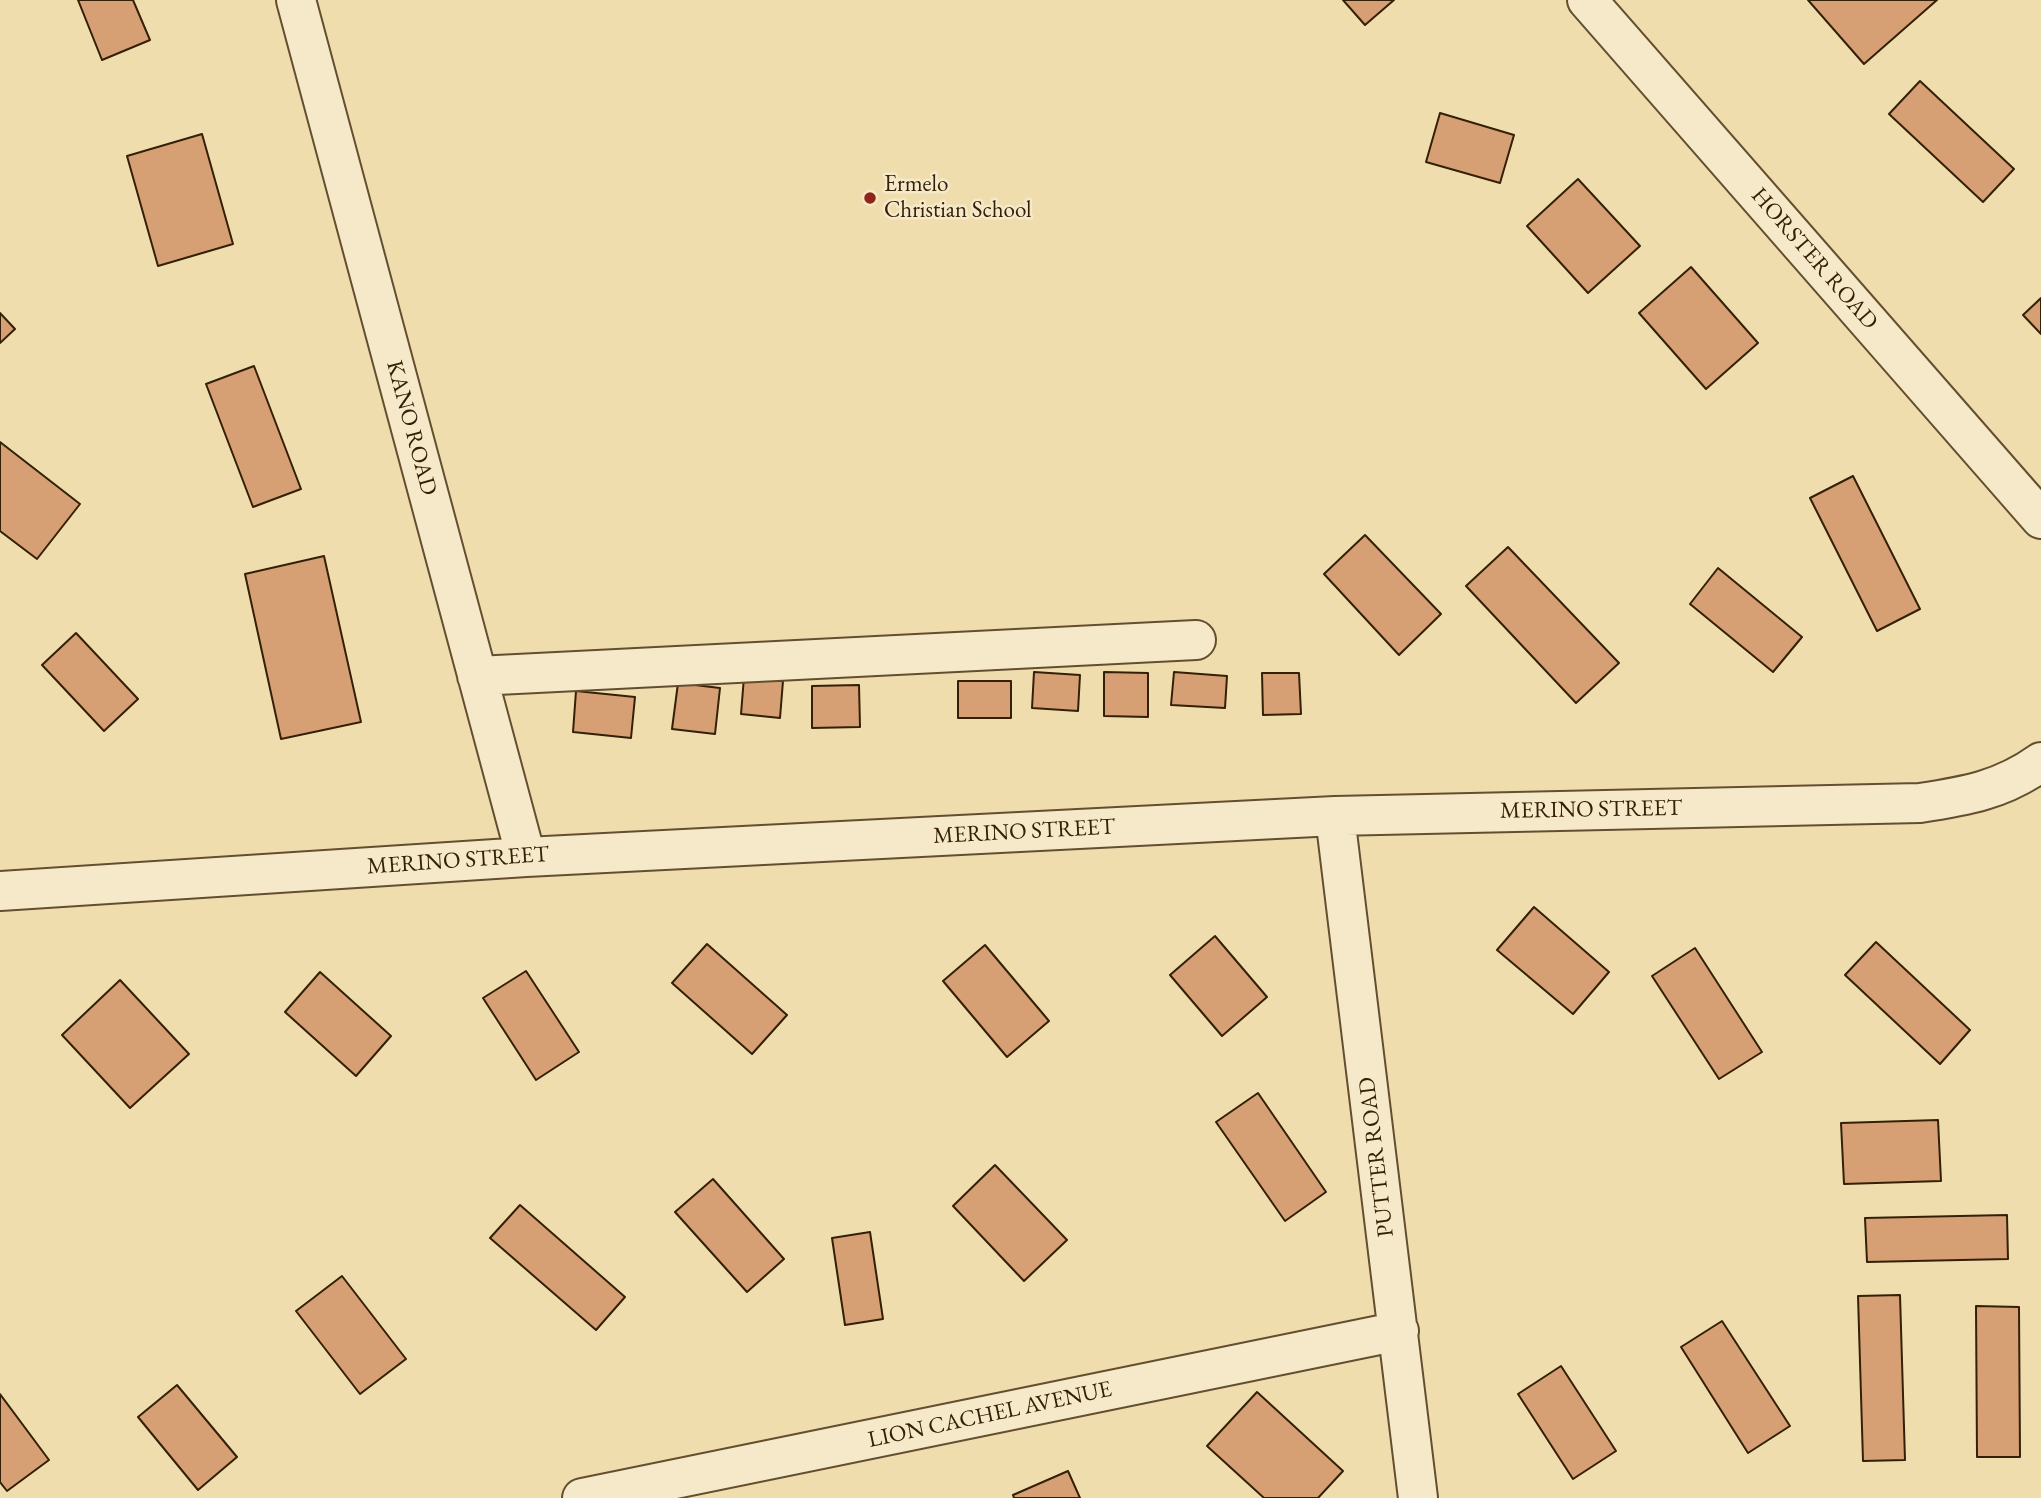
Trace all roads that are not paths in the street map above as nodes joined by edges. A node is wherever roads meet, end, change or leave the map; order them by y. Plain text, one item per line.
1 (296, 0) edge
2 (1587, 0) edge
3 (2041, 519) edge
4 (1196, 640) dead end
5 (477, 676) junction
6 (2041, 762) edge
7 (1335, 816) junction
8 (526, 857) junction
9 (0, 891) edge
10 (1399, 1331) junction
11 (582, 1498) edge
12 (1418, 1498) edge

1 - 5 street, KANO ROAD
2 - 3 street, HORSTER ROAD
4 - 5 street
5 - 8 street, KANO ROAD
6 - 7 street, MERINO STREET
7 - 8 street, MERINO STREET
7 - 10 street, PUTTER ROAD
8 - 9 street, MERINO STREET
10 - 11 street, LION CACHEL AVENUE
10 - 12 street, PUTTER ROAD

